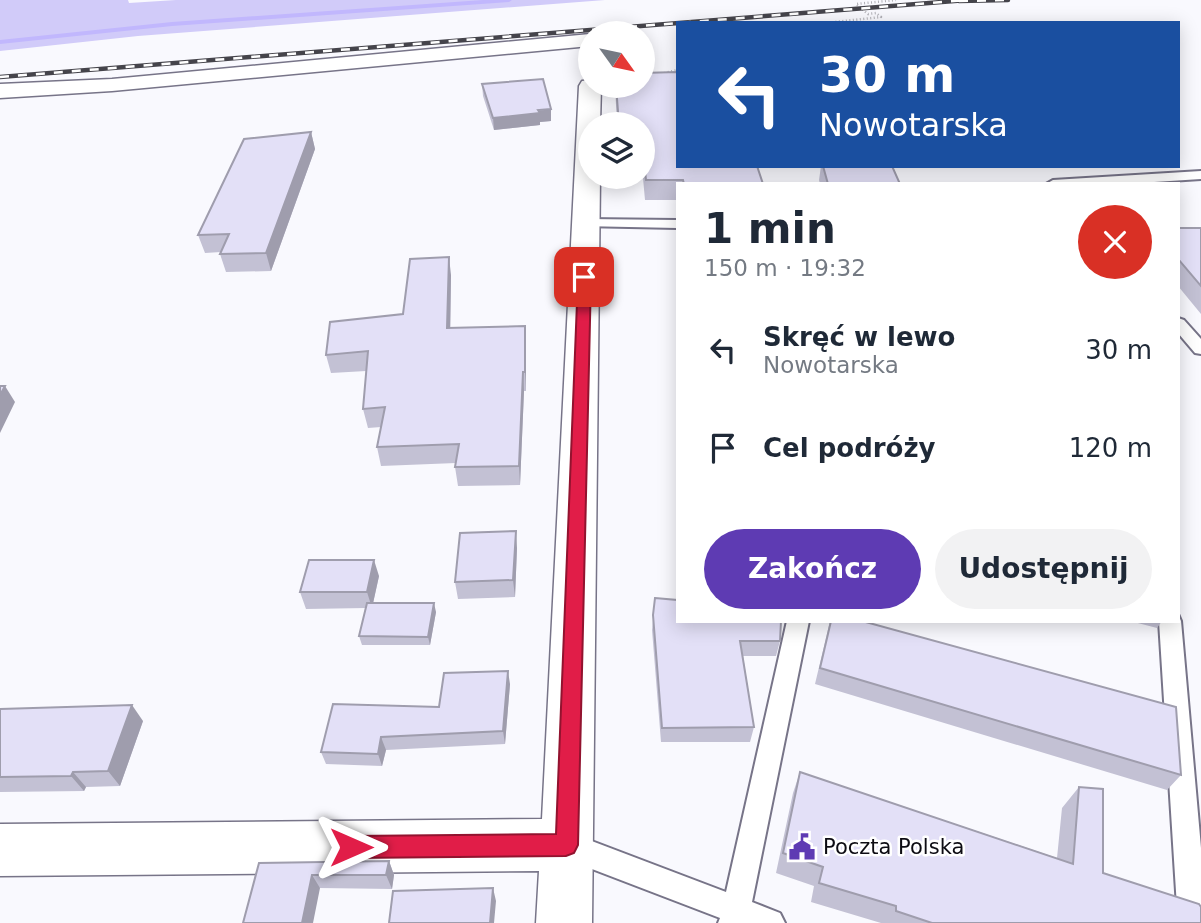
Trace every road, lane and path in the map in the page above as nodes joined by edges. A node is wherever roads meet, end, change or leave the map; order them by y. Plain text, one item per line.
1 (896, 0) edge
2 (844, 21) edge
3 (578, 41) edge
4 (676, 69) edge
5 (655, 74) edge
6 (0, 91) edge
7 (590, 98) edge
8 (1201, 175) edge
9 (1086, 182) edge
10 (586, 223) junction
11 (676, 224) edge
12 (1180, 325) edge
13 (1201, 349) edge
14 (798, 623) edge
15 (1170, 623) edge
16 (566, 845) junction
17 (0, 850) edge
18 (734, 917) edge
19 (564, 923) edge
20 (770, 923) edge
21 (1193, 923) edge

1 - 2 path
3 - 6 street
4 - 5 path
7 - 10 street
8 - 9 lane
10 - 11 lane
10 - 16 street
12 - 13 lane
14 - 18 lane
15 - 21 lane
16 - 17 street
16 - 18 lane
16 - 19 street
18 - 20 lane

